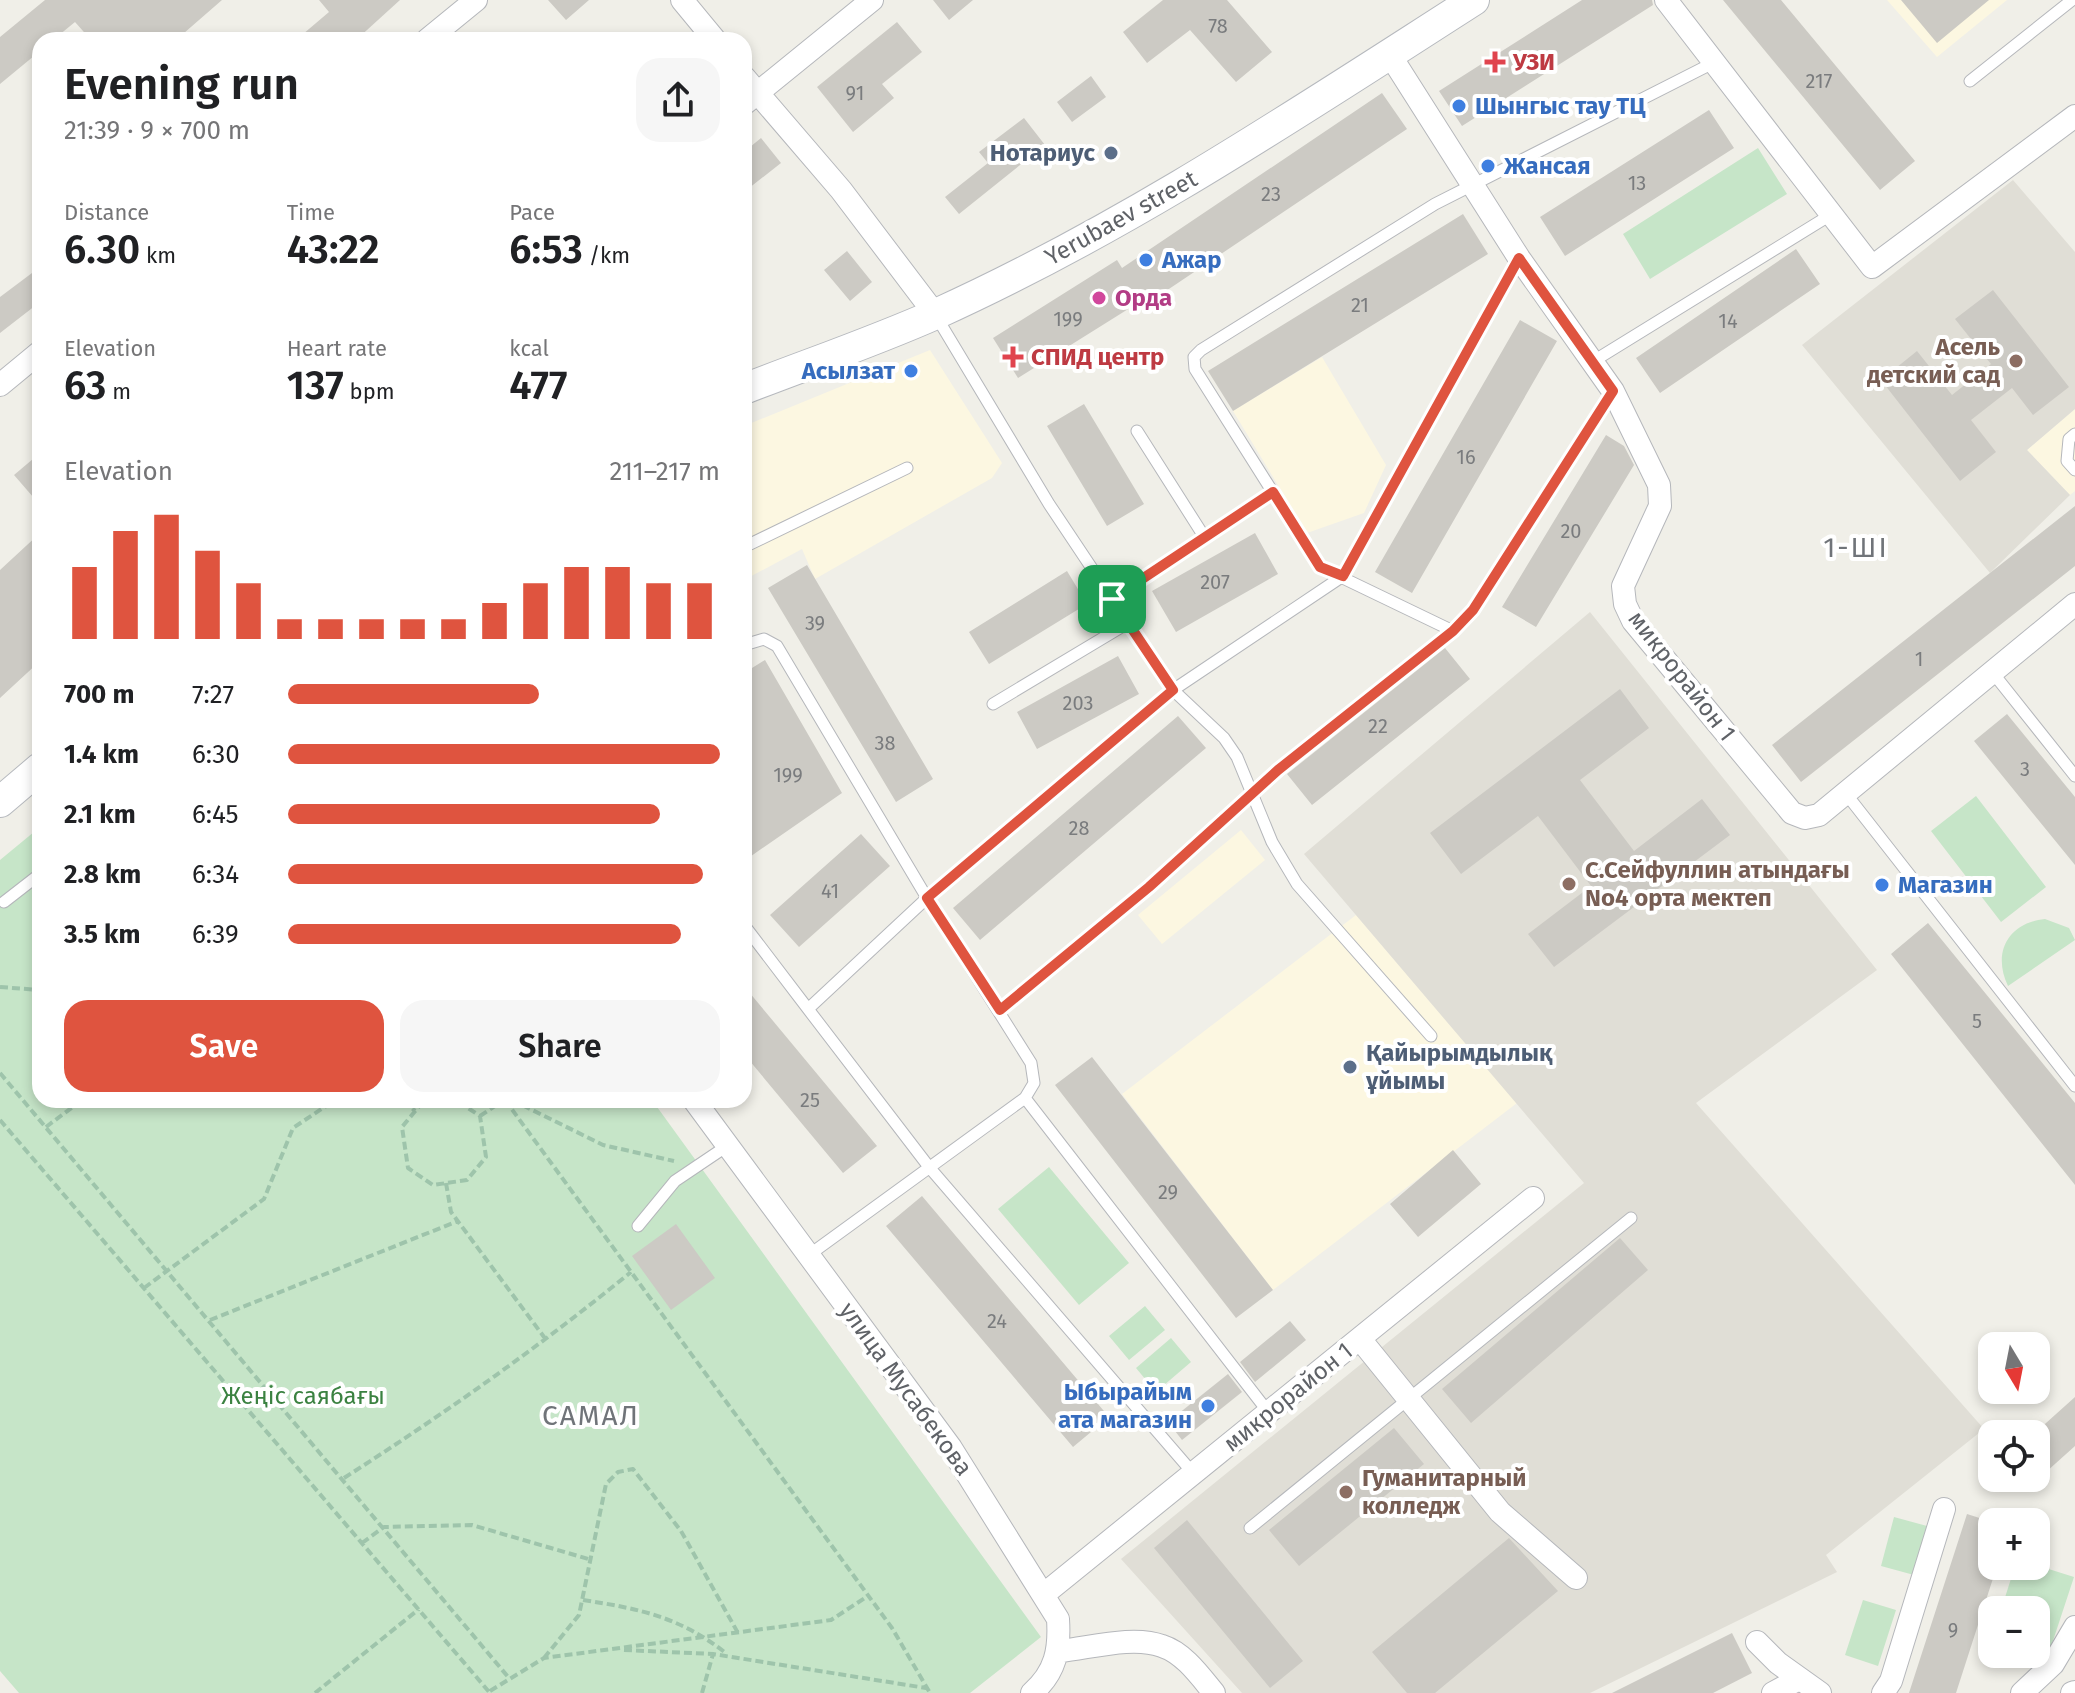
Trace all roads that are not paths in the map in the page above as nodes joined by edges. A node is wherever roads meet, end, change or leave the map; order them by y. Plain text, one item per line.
1 (476, 0) edge
2 (682, 0) edge
3 (872, 0) edge
4 (1474, 0) edge
5 (1666, 0) edge
6 (2072, 0) edge
7 (437, 32) edge
8 (708, 32) edge
9 (1390, 55) junction
10 (1715, 62) junction
11 (1970, 81) dead end
12 (752, 88) edge
13 (752, 95) edge
14 (2075, 116) edge
15 (1474, 184) junction
16 (1832, 214) junction
17 (1519, 258) junction
18 (935, 314) junction
19 (32, 359) edge
20 (1592, 362) junction
21 (0, 385) edge
22 (752, 386) edge
23 (1613, 391) junction
24 (1137, 431) dead end
25 (2075, 434) edge
26 (907, 468) dead end
27 (2075, 470) edge
28 (1273, 492) junction
29 (1205, 538) junction
30 (752, 543) edge
31 (1343, 576) junction
32 (1112, 599) junction
33 (2075, 604) edge
34 (1128, 623) junction
35 (1453, 631) junction
36 (752, 643) edge
37 (1993, 673) junction
38 (1173, 690) junction
39 (993, 704) dead end
40 (2075, 776) edge
41 (32, 777) edge
42 (1253, 793) junction
43 (1847, 795) junction
44 (0, 802) edge
45 (32, 880) edge
46 (927, 898) junction
47 (4, 902) dead end
48 (752, 936) edge
49 (808, 1009) junction
50 (1000, 1010) junction
51 (1431, 1036) dead end
52 (2075, 1086) edge
53 (1025, 1098) junction
54 (700, 1108) edge
55 (727, 1146) junction
56 (929, 1167) junction
57 (1533, 1198) dead end
58 (1631, 1218) dead end
59 (638, 1226) dead end
60 (809, 1255) junction
61 (1360, 1339) junction
62 (1408, 1398) junction
63 (1269, 1413) junction
64 (1193, 1473) junction
65 (1944, 1509) dead end
66 (1250, 1528) dead end
67 (1576, 1578) dead end
68 (1043, 1595) junction
69 (2075, 1627) edge
70 (1757, 1642) dead end
71 (1060, 1651) junction
72 (1799, 1679) junction
73 (1032, 1693) edge
74 (1214, 1693) edge
75 (1773, 1693) edge
76 (1820, 1693) edge
77 (1883, 1693) edge
78 (2022, 1693) edge

1 - 7 street
2 - 8 street
3 - 12 street
4 - 9 main road, Yerubaev street
5 - 10 street
6 - 11 lane
9 - 15 street, микрорайон 1
9 - 18 main road, Yerubaev street
10 - 15 lane
10 - 16 street
13 - 18 street
14 - 16 street
15 - 17 street, микрорайон 1
15 - 28 lane
16 - 20 lane
17 - 20 street, микрорайон 1
17 - 31 lane
18 - 22 main road, Yerubaev street
18 - 32 lane
19 - 21 street
20 - 23 street, микрорайон 1
23 - 35 lane
23 - 43 street, микрорайон 1
24 - 29 lane
25 - 27 lane
26 - 30 lane
28 - 29 lane
28 - 31 lane
29 - 32 lane
31 - 35 lane
31 - 38 lane
32 - 34 lane
33 - 37 street, микрорайон 1
34 - 38 lane
34 - 39 lane
35 - 42 lane
36 - 46 lane
37 - 40 lane
37 - 43 street, микрорайон 1
38 - 42 lane
38 - 46 lane
41 - 44 main road
42 - 50 lane
42 - 51 lane
43 - 52 lane
45 - 47 lane
46 - 49 lane
46 - 50 lane
48 - 49 lane
49 - 56 lane
50 - 53 lane
53 - 56 lane
53 - 63 lane
54 - 55 street, улица Мусабекова
55 - 59 lane
55 - 60 street, улица Мусабекова
56 - 60 lane
56 - 64 lane
57 - 61 street, микрорайон 1
58 - 62 lane
60 - 68 street, улица Мусабекова
61 - 62 street
61 - 63 street, микрорайон 1
62 - 66 lane
62 - 67 street
63 - 64 street, микрорайон 1
64 - 68 street, микрорайон 1
65 - 77 street
68 - 71 street, улица Мусабекова
69 - 78 street
70 - 72 street
71 - 73 street
71 - 74 street
72 - 75 street
72 - 76 street

